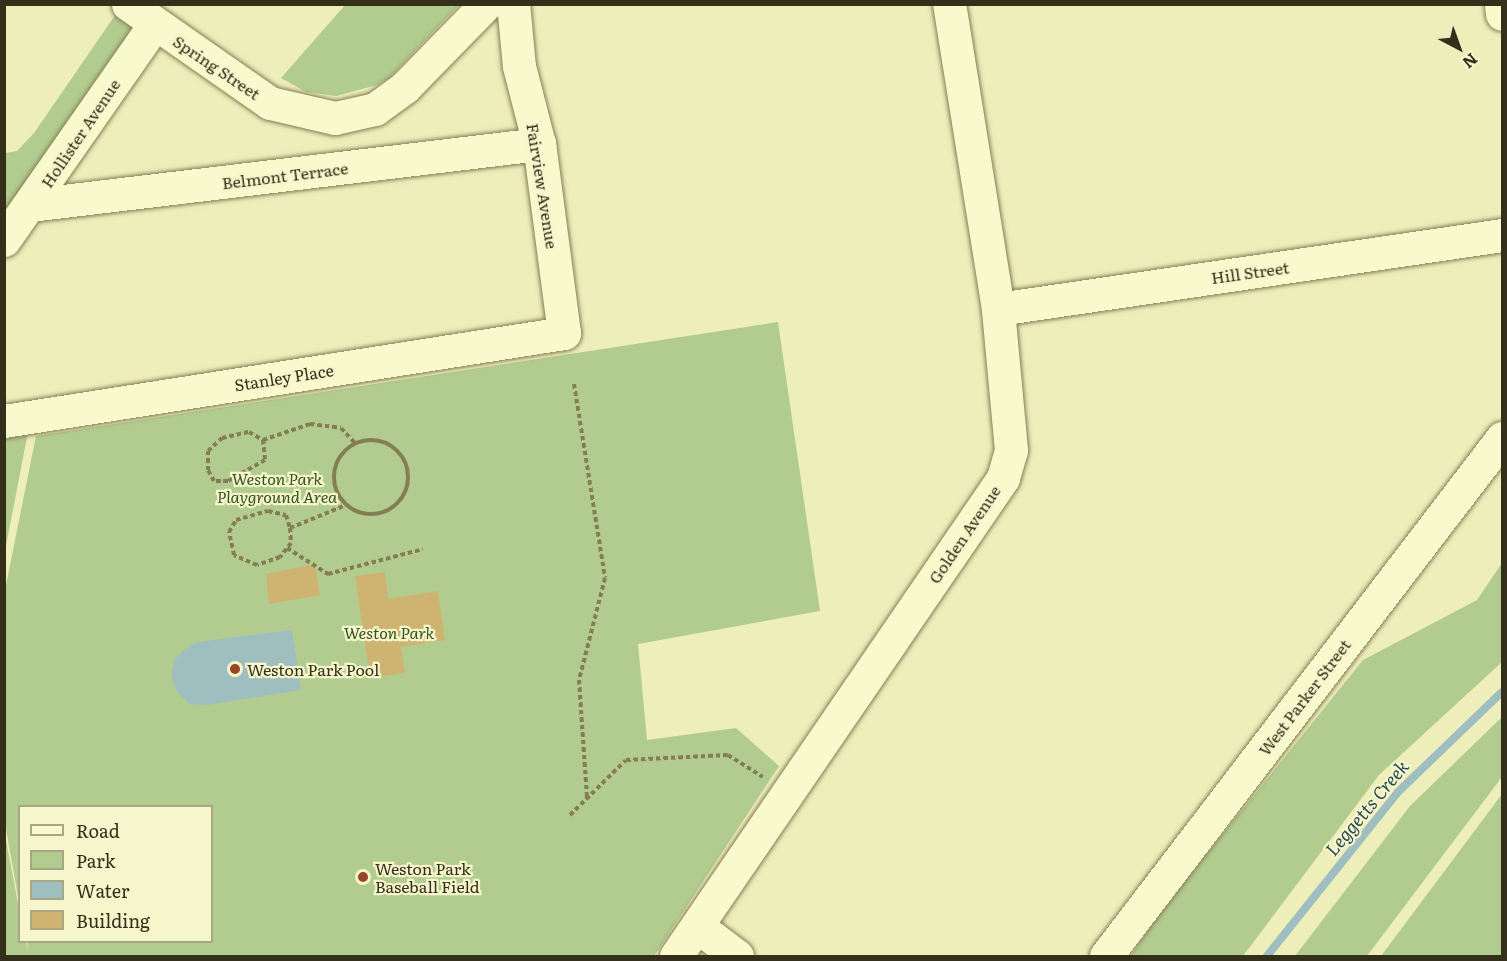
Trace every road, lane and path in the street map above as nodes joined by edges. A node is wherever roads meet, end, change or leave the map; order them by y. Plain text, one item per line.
1 (486, 4) edge
2 (513, 4) edge
3 (949, 4) edge
4 (1501, 4) edge
5 (143, 12) edge
6 (1503, 14) edge
7 (539, 144) junction
8 (30, 206) junction
9 (1503, 235) edge
10 (4, 240) edge
11 (998, 309) junction
12 (564, 333) joint
13 (574, 384) dead end
14 (4, 421) edge
15 (1503, 438) edge
16 (263, 440) junction
17 (356, 444) junction
18 (346, 505) junction
19 (290, 528) junction
20 (287, 548) junction
21 (423, 549) dead end
22 (771, 781) dead end
23 (587, 798) junction
24 (570, 815) dead end
25 (697, 926) junction
26 (676, 957) edge
27 (737, 957) edge
28 (1106, 957) edge

1 - 5 street, Spring Street
2 - 7 street, Fairview Avenue
3 - 11 street, Golden Avenue
4 - 6 street
5 - 8 street, Hollister Avenue
7 - 8 street, Belmont Terrace
7 - 12 street, Fairview Avenue
8 - 10 street, Hollister Avenue
9 - 11 street, Hill Street
11 - 25 street, Golden Avenue
12 - 14 street, Stanley Place
13 - 23 path
15 - 28 street, West Parker Street
16 - 16 path
16 - 17 path
17 - 18 path
17 - 18 path
18 - 19 path
19 - 20 path
19 - 20 path
20 - 21 path
22 - 23 path
23 - 24 path
25 - 26 street, Golden Avenue
25 - 27 street

